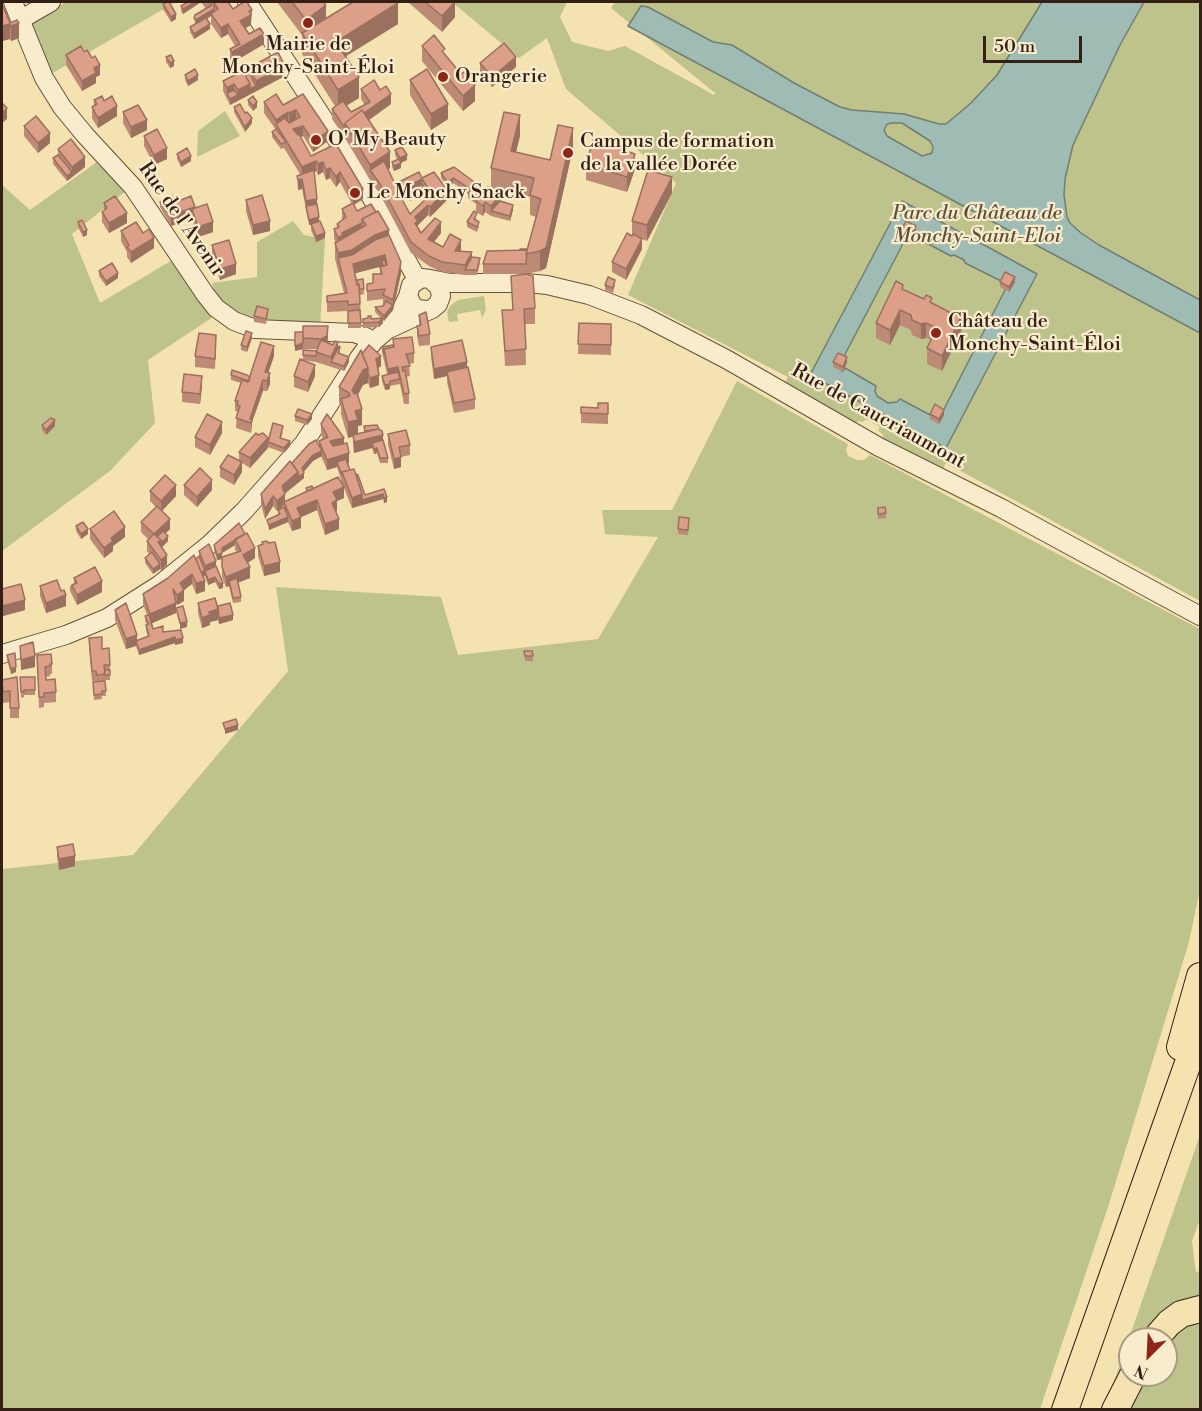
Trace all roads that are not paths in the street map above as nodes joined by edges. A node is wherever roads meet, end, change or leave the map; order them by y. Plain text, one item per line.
1 (13, 2) edge
2 (51, 2) edge
3 (247, 2) edge
4 (20, 20) junction
5 (424, 279) junction
6 (526, 282) junction
7 (408, 296) junction
8 (433, 306) junction
9 (387, 330) junction
10 (372, 344) junction
11 (1200, 616) edge
12 (2, 654) edge
13 (1200, 976) edge
14 (1200, 1029) edge
15 (1200, 1080) edge
16 (1129, 1231) junction
17 (1200, 1309) edge
18 (1166, 1327) edge
19 (1127, 1387) edge
20 (1065, 1410) edge
21 (1083, 1410) edge
22 (1115, 1410) edge

1 - 4 street, Rue de l'Avenir
2 - 4 street
3 - 5 street
4 - 10 street, Rue de l'Avenir
5 - 6 street
5 - 7 street
5 - 8 street
6 - 8 street
6 - 11 street, Rue de Caucriaumont
7 - 8 street
7 - 9 street
8 - 9 street
9 - 10 street
10 - 12 street
13 - 16 highway
14 - 16 highway
15 - 21 highway
16 - 20 highway
17 - 18 highway
19 - 22 highway

